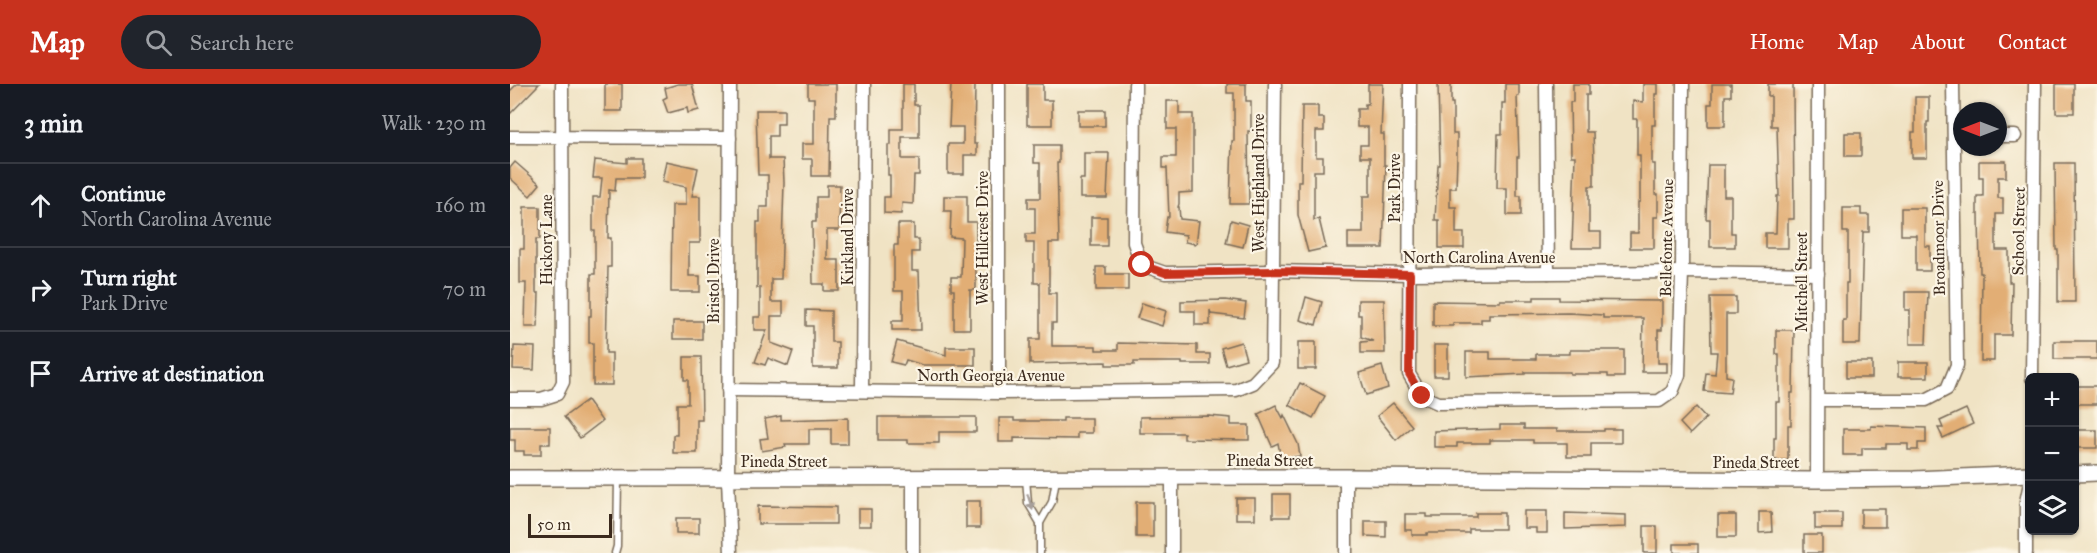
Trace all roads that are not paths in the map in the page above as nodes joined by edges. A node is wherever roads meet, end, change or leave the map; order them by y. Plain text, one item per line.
1 (561, 84) edge
2 (730, 84) edge
3 (864, 84) edge
4 (999, 84) edge
5 (1136, 84) edge
6 (1275, 84) edge
7 (1410, 84) edge
8 (1546, 84) edge
9 (1683, 84) edge
10 (1818, 84) edge
11 (1953, 84) edge
12 (2035, 84) edge
13 (1955, 102) edge
14 (2007, 136) edge
15 (2014, 136) dead end
16 (510, 137) edge
17 (562, 137) junction
18 (730, 138) junction
19 (1958, 156) edge
20 (1274, 271) junction
21 (1682, 272) junction
22 (1548, 273) junction
23 (1410, 274) junction
24 (1818, 274) junction
25 (2032, 373) edge
26 (1253, 383) joint
27 (729, 390) junction
28 (862, 390) junction
29 (999, 393) junction
30 (1422, 396) joint
31 (510, 399) edge
32 (1818, 400) junction
33 (2097, 473) edge
34 (2025, 474) edge
35 (2079, 474) edge
36 (1346, 477) junction
37 (510, 478) edge
38 (1026, 478) junction
39 (1056, 478) junction
40 (1172, 478) junction
41 (618, 479) junction
42 (729, 479) junction
43 (913, 479) junction
44 (1817, 480) junction
45 (1040, 523) junction
46 (2026, 535) edge
47 (615, 553) edge
48 (731, 553) edge
49 (913, 553) edge
50 (1040, 553) edge
51 (1172, 553) edge
52 (1346, 553) edge
53 (2026, 553) edge

1 - 17 street, Hickory Lane
2 - 18 street, Bristol Drive
3 - 28 street, Kirkland Drive
4 - 29 street, West Hillcrest Drive
5 - 20 street, North Carolina Avenue
6 - 20 street, West Highland Drive
7 - 23 street, Park Drive
8 - 22 street
9 - 21 street, Bellefonte Avenue
10 - 24 street, Mitchell Street
11 - 13 street, Broadmoor Drive
12 - 25 street, School Street
14 - 15 street
16 - 17 street
17 - 18 street
17 - 31 street, Hickory Lane
18 - 27 street, Bristol Drive
19 - 32 street, Broadmoor Drive
20 - 23 street, North Carolina Avenue
20 - 26 street, West Highland Drive
21 - 22 street, North Carolina Avenue
21 - 24 street, North Carolina Avenue
21 - 30 street, Bellefonte Avenue
22 - 23 street, North Carolina Avenue
23 - 30 street, Park Drive
24 - 32 street, Mitchell Street
26 - 29 street, North Georgia Avenue
27 - 28 street, North Georgia Avenue
27 - 42 street, Bristol Drive
28 - 29 street, North Georgia Avenue
32 - 44 street, Mitchell Street
33 - 35 street
34 - 44 street, Pineda Street
36 - 40 street, Pineda Street
36 - 44 street, Pineda Street
36 - 52 street
37 - 41 street, Pineda Street
38 - 39 street, Pineda Street
38 - 43 street, Pineda Street
38 -> 45 lane
39 - 40 street, Pineda Street
39 - 45 lane
40 - 51 street
41 - 42 street, Pineda Street
41 - 47 lane
42 - 43 street, Pineda Street
42 - 48 street, Bristol Drive
43 - 49 street
45 - 50 lane
46 - 53 street

